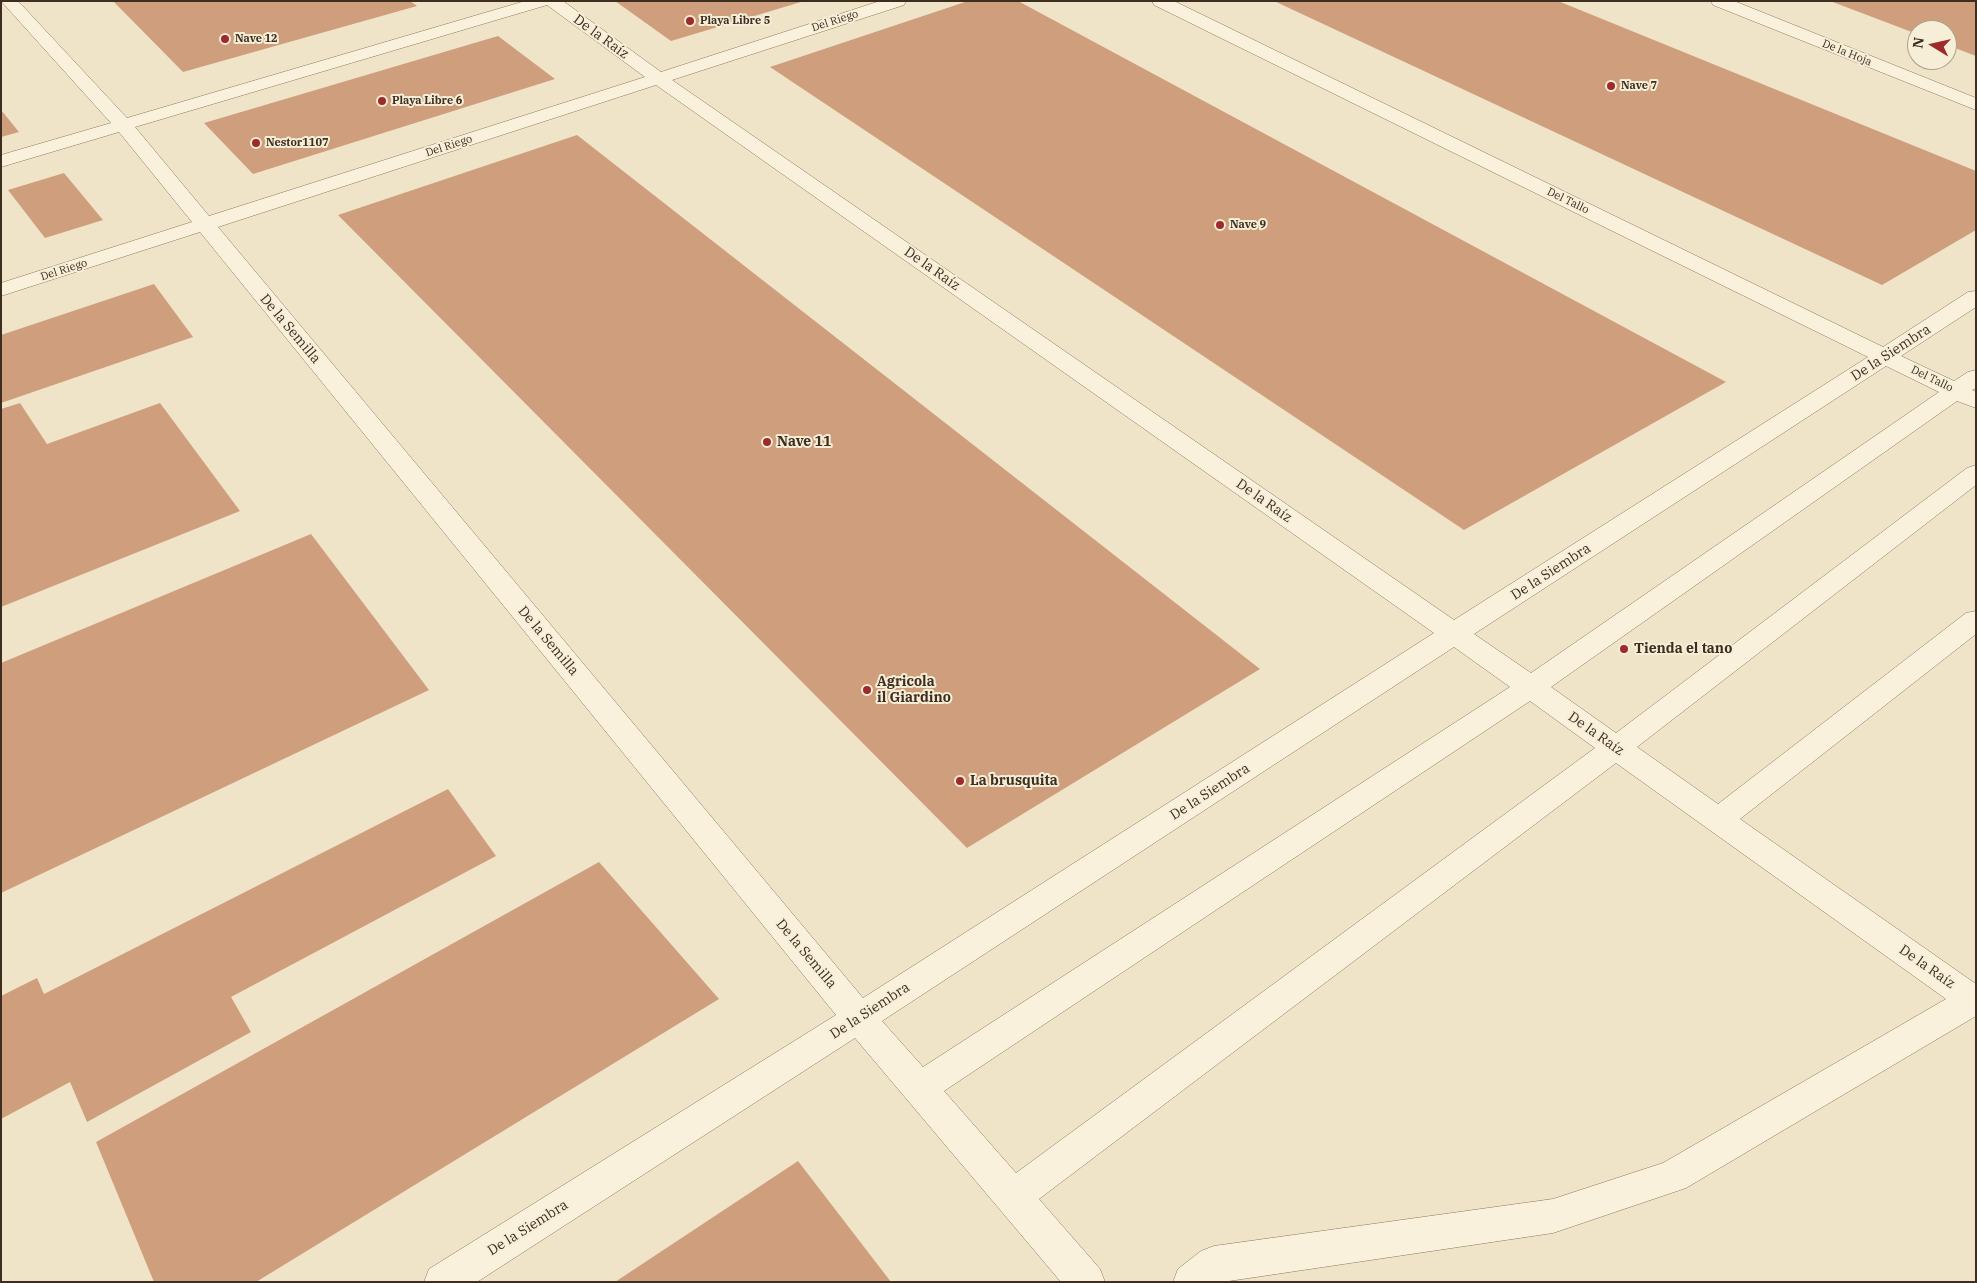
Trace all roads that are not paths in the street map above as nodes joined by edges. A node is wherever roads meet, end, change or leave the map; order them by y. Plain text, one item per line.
1 (9, 1) edge
2 (544, 1) edge
3 (552, 1) edge
4 (898, 1) edge
5 (1160, 1) edge
6 (1719, 1) edge
7 (658, 78) junction
8 (1976, 105) edge
9 (123, 125) junction
10 (1, 161) edge
11 (204, 225) junction
12 (1, 290) edge
13 (1976, 298) edge
14 (1885, 357) junction
15 (1969, 389) edge
16 (1976, 473) edge
17 (1976, 620) edge
18 (1455, 634) junction
19 (1531, 687) junction
20 (1616, 748) junction
21 (1718, 820) junction
22 (1975, 1001) edge
23 (859, 1018) junction
24 (920, 1088) junction
25 (1014, 1196) junction
26 (442, 1282) edge
27 (1086, 1282) edge
28 (1192, 1282) edge

1 - 9 lane, De la Semilla
2 - 9 lane
3 - 7 lane, De la Raíz
4 - 7 lane, Del Riego
5 - 14 lane, Del Tallo
6 - 8 lane, De la Hoja
7 - 11 lane, Del Riego
7 - 18 lane, De la Raíz
9 - 10 lane
9 - 11 lane, De la Semilla
11 - 12 lane, Del Riego
11 - 23 lane, De la Semilla
13 - 14 lane, De la Siembra
14 - 15 lane, Del Tallo
14 - 18 lane, De la Siembra
15 - 19 lane
16 - 20 lane
17 - 21 lane
18 - 19 lane, De la Raíz
18 - 23 lane, De la Siembra
19 - 20 lane, De la Raíz
19 - 24 lane
20 - 21 lane, De la Raíz
20 - 25 lane
21 - 22 lane, De la Raíz
22 - 28 lane
23 - 24 lane, De la Semilla
23 - 26 lane, De la Siembra
24 - 25 lane, De la Semilla
25 - 27 lane, De la Semilla

